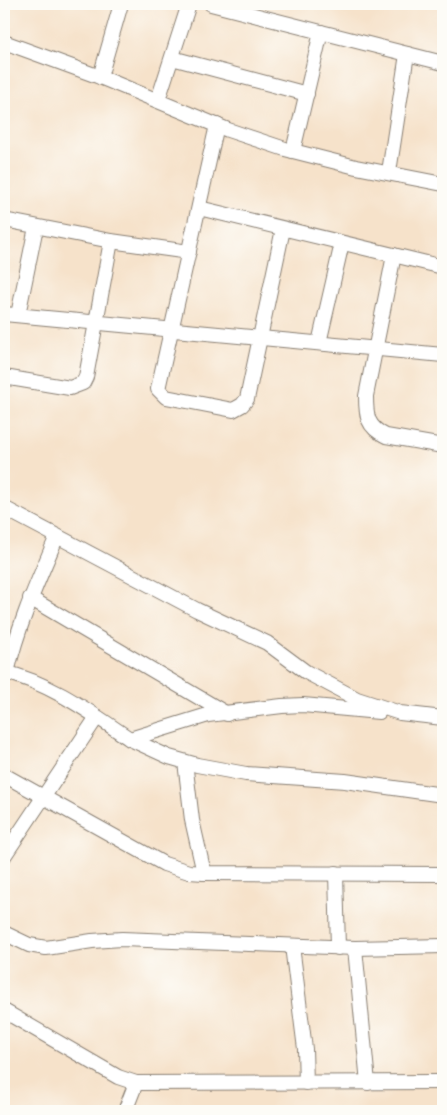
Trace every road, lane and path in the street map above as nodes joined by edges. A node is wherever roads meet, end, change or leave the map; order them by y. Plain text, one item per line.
1 (121, 4) edge
2 (189, 4) edge
3 (211, 4) edge
4 (321, 32) junction
5 (4, 42) edge
6 (407, 54) junction
7 (172, 58) junction
8 (443, 63) edge
9 (100, 77) junction
10 (306, 94) junction
11 (158, 100) junction
12 (217, 125) junction
13 (293, 151) junction
14 (389, 172) junction
15 (443, 184) edge
16 (199, 208) junction
17 (4, 220) edge
18 (36, 227) junction
19 (283, 228) junction
20 (111, 241) junction
21 (342, 243) junction
22 (189, 252) junction
23 (394, 255) junction
24 (443, 267) edge
25 (4, 314) edge
26 (18, 315) junction
27 (96, 322) junction
28 (172, 329) junction
29 (259, 338) junction
30 (319, 343) junction
31 (376, 349) junction
32 (443, 355) edge
33 (4, 377) edge
34 (443, 446) edge
35 (4, 508) edge
36 (57, 536) junction
37 (30, 598) junction
38 (5, 672) edge
39 (227, 714) junction
40 (400, 714) junction
41 (97, 716) junction
42 (443, 718) edge
43 (130, 739) junction
44 (184, 762) junction
45 (4, 774) edge
46 (443, 795) edge
47 (43, 797) junction
48 (4, 856) edge
49 (204, 873) junction
50 (336, 873) junction
51 (443, 874) edge
52 (4, 933) edge
53 (292, 946) junction
54 (443, 946) edge
55 (338, 948) junction
56 (355, 948) junction
57 (4, 1011) edge
58 (136, 1082) junction
59 (368, 1082) junction
60 (443, 1082) edge
61 (306, 1083) junction
62 (125, 1111) edge

1 - 9 street
2 - 7 street
3 - 4 street
4 - 6 street
4 - 10 street
5 - 9 street
6 - 8 street
6 - 14 street
7 - 10 street
7 - 11 street
9 - 11 street
10 - 13 street
11 - 12 street
12 - 13 street
12 - 16 street
13 - 14 street
14 - 15 street
16 - 19 street
16 - 22 street
17 - 18 street
18 - 20 street
18 - 26 street
19 - 21 street
19 - 29 street
20 - 22 street
20 - 27 street
21 - 23 street
21 - 30 street
22 - 28 street
23 - 24 street
23 - 31 street
25 - 26 street
26 - 27 street
27 - 28 street
27 - 33 street
28 - 29 street
28 - 29 street
29 - 30 street
30 - 31 street
31 - 32 street
31 - 34 street
35 - 36 street
36 - 37 street
36 - 40 street
37 - 38 street
37 - 39 street
38 - 41 street
39 - 40 street
39 - 43 street
40 - 42 street
41 - 43 street
41 - 47 street
43 - 44 street
44 - 46 street
44 - 49 street
45 - 47 street
47 - 48 street
47 - 49 street
49 - 50 street
50 - 51 street
50 - 55 street
52 - 53 street
53 - 55 street
53 - 61 street
54 - 56 street
55 - 56 street
56 - 59 street
57 - 58 street
58 - 61 street
58 - 62 street
59 - 60 street
59 - 61 street

